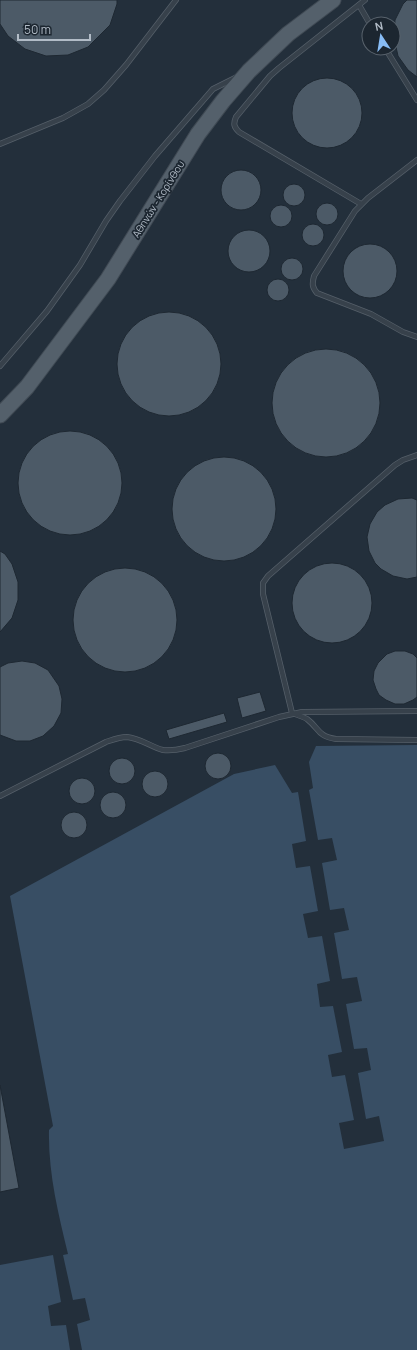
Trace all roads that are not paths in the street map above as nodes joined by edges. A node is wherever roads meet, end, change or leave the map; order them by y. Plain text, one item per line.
1 (176, 0) edge
2 (334, 0) edge
3 (365, 0) edge
4 (359, 6) junction
5 (365, 16) edge
6 (390, 56) edge
7 (249, 71) junction
8 (417, 100) edge
9 (0, 144) edge
10 (417, 160) edge
11 (361, 204) junction
12 (417, 338) edge
13 (0, 366) edge
14 (0, 415) edge
15 (417, 455) edge
16 (417, 711) edge
17 (292, 713) junction
18 (417, 740) edge
19 (0, 796) edge

1 - 9 lane
2 - 7 main road, Αθηνών - Κορίνθου
3 - 4 lane
4 - 5 lane
4 - 11 lane
6 - 8 lane
7 - 13 lane
7 - 14 main road, Αθηνών - Κορίνθου
10 - 11 lane
11 - 12 lane
15 - 17 lane
16 - 17 lane
17 - 18 lane
17 - 19 lane

